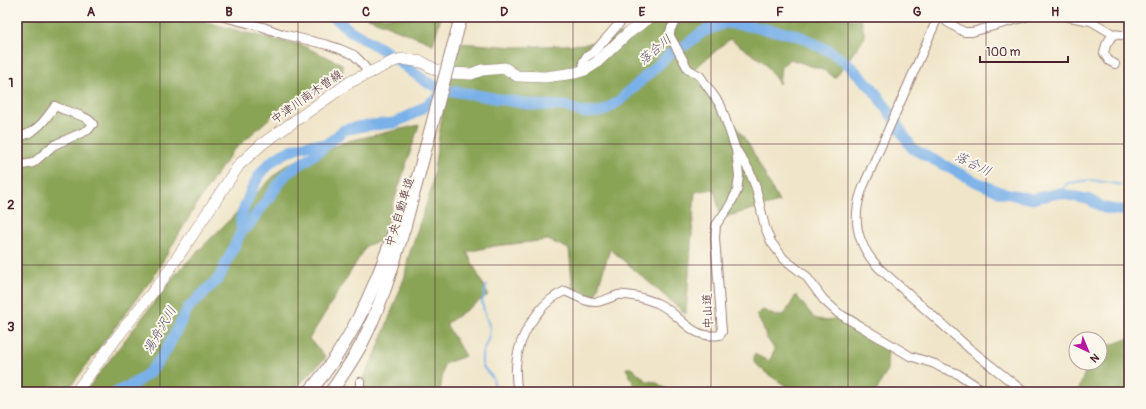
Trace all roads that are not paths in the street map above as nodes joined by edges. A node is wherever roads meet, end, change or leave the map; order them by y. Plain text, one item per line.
1 (224, 17) edge
2 (454, 17) edge
3 (461, 17) edge
4 (625, 17) edge
5 (650, 17) edge
6 (680, 17) edge
7 (938, 17) edge
8 (1026, 17) edge
9 (1068, 17) edge
10 (947, 22) dead end
11 (1113, 34) junction
12 (1129, 36) edge
13 (1115, 64) dead end
14 (585, 70) junction
15 (369, 73) junction
16 (17, 137) edge
17 (736, 150) junction
18 (17, 166) edge
19 (401, 224) junction
20 (360, 382) dead end
21 (76, 392) edge
22 (309, 392) edge
23 (331, 392) edge
24 (360, 392) edge
25 (518, 392) edge
26 (986, 392) edge
27 (1024, 392) edge

1 - 15 street
2 - 19 highway, 中央自動車道
3 - 19 highway, 中央自動車道, bridge
4 - 14 street
5 - 14 main road, 中津川南木曽線
6 - 17 street, 中山道
7 - 27 street
8 - 10 street
9 - 11 street
11 - 12 street
11 - 13 street
14 - 15 main road, 中津川南木曽線
15 - 21 main road, 中津川南木曽線
16 - 18 street
17 - 25 street, 中山道
17 - 26 street
19 - 22 highway, 中央自動車道
19 - 23 highway, 中央自動車道
20 - 24 street

